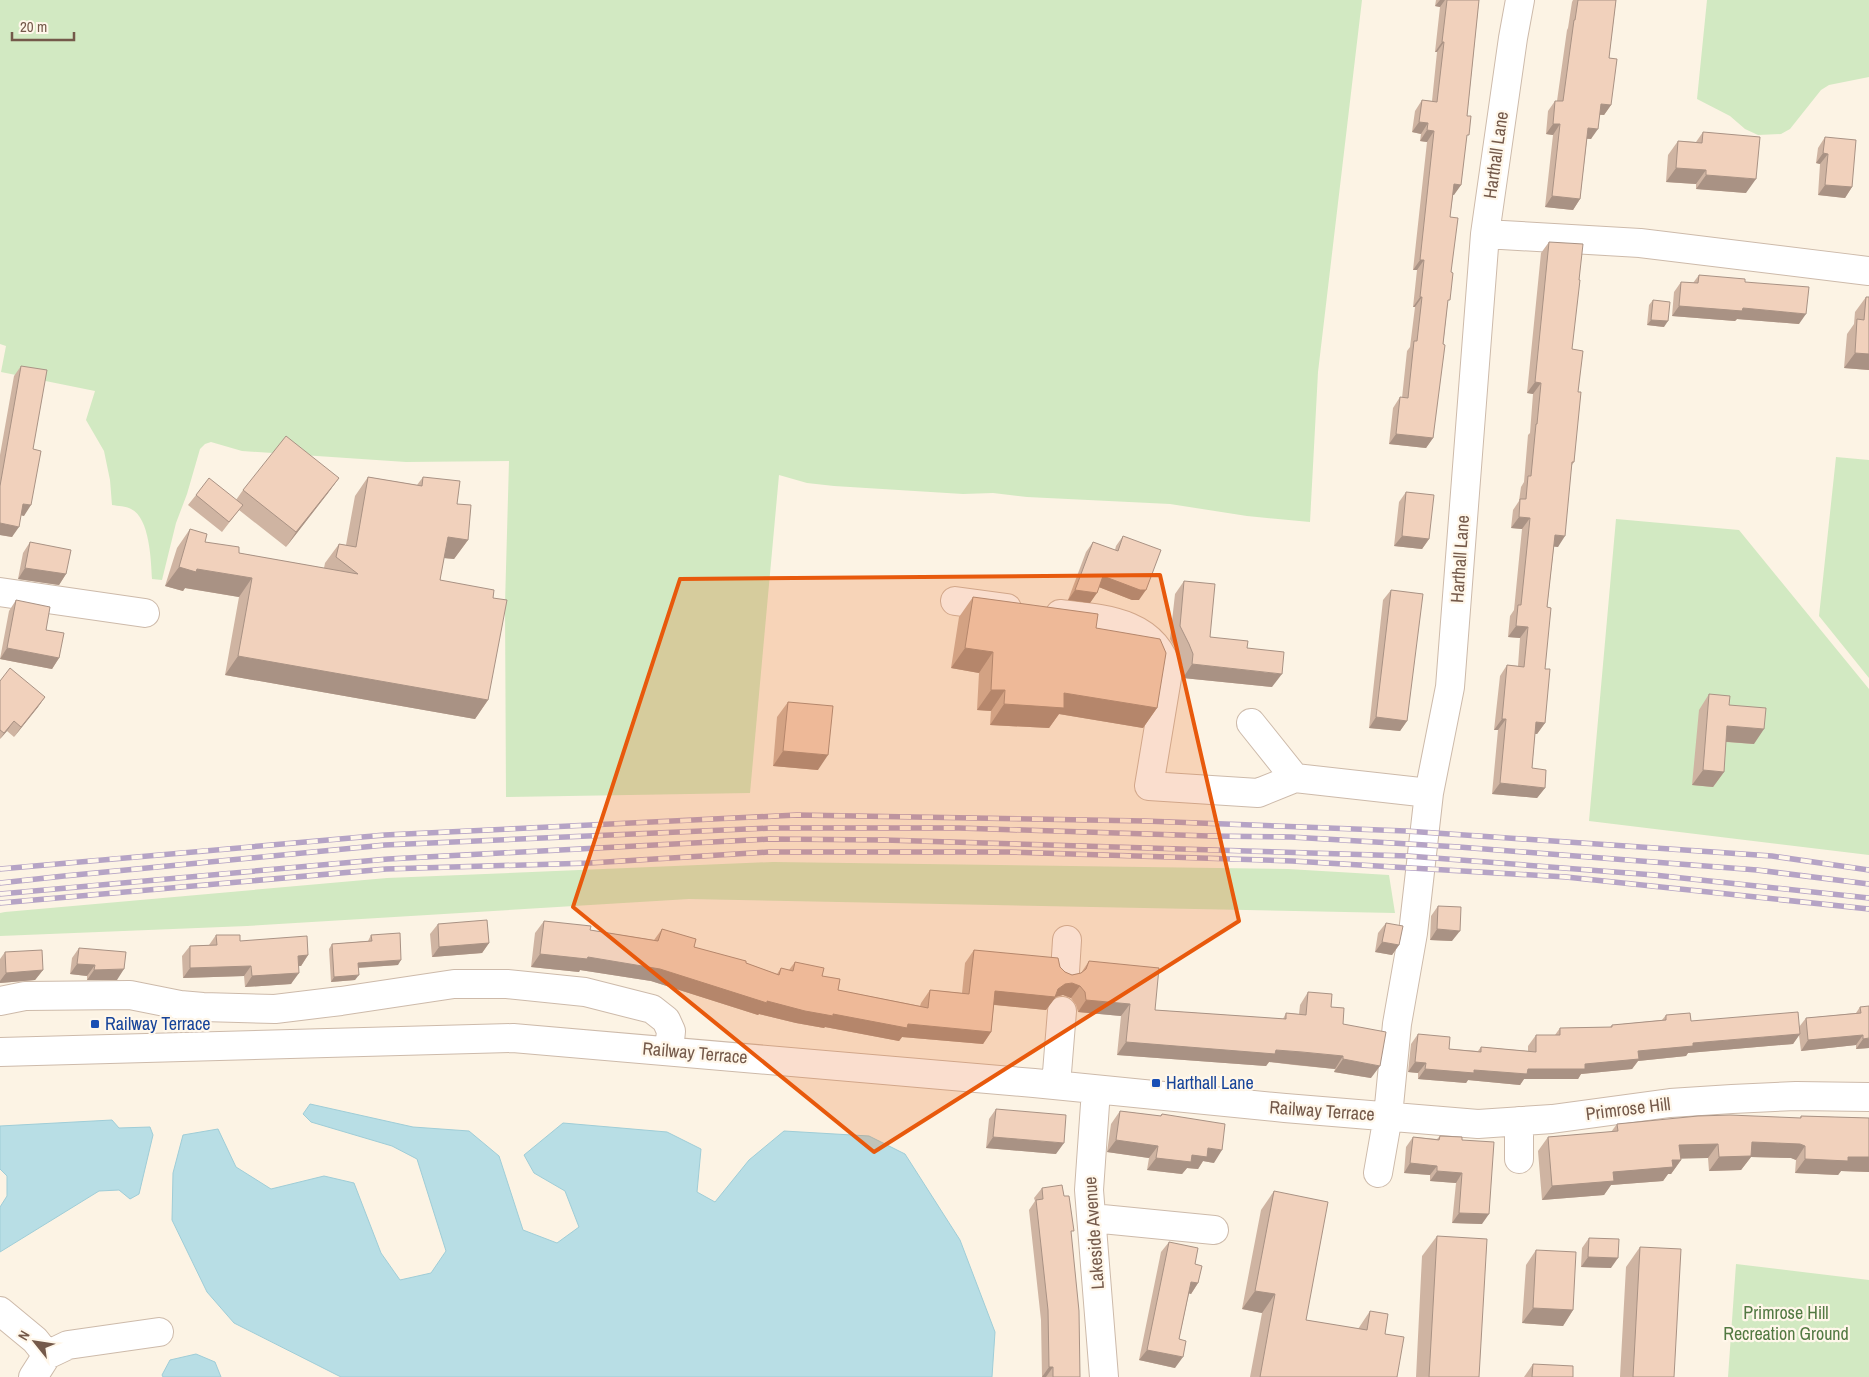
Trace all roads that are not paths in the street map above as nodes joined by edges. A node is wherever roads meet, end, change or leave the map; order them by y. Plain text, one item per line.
1 (1520, 0) edge
2 (1485, 234) junction
3 (1869, 272) edge
4 (0, 592) edge
5 (955, 601) dead end
6 (146, 613) dead end
7 (1251, 723) dead end
8 (1295, 778) junction
9 (1429, 793) junction
10 (1068, 940) dead end
11 (1065, 972) edge
12 (0, 1001) edge
13 (1062, 1011) dead end
14 (669, 1051) junction
15 (0, 1052) edge
16 (1056, 1085) junction
17 (1096, 1090) junction
18 (1869, 1097) edge
19 (1388, 1116) junction
20 (1519, 1122) junction
21 (1519, 1159) dead end
22 (1378, 1173) dead end
23 (1092, 1218) junction
24 (1214, 1230) dead end
25 (0, 1311) edge
26 (159, 1332) dead end
27 (47, 1355) junction
28 (33, 1377) edge
29 (1104, 1377) edge

1 - 2 street, Harthall Lane
2 - 3 street
2 - 9 street, Harthall Lane
4 - 6 street
5 - 8 street
7 - 8 street
8 - 9 street
9 - 19 street, Harthall Lane
10 - 11 street
12 - 14 street
13 - 16 street
14 - 15 street, Railway Terrace
14 - 16 street, Railway Terrace
16 - 17 street, Railway Terrace
17 - 19 street, Railway Terrace
17 - 23 street, Lakeside Avenue
18 - 20 street, Primrose Hill
19 - 20 street, Primrose Hill
19 - 22 street, Harthall Lane
20 - 21 street
23 - 24 street
23 - 29 street, Lakeside Avenue
25 - 27 street
26 - 27 street
27 - 28 street

